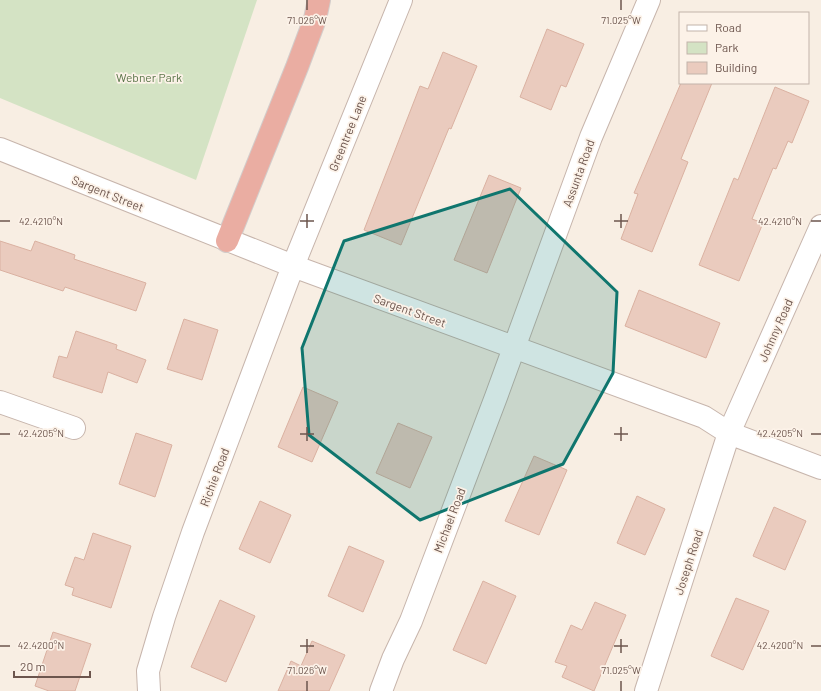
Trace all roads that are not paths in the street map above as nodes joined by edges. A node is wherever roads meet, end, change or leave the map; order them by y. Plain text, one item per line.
1 (319, 0) edge
2 (401, 0) edge
3 (649, 0) edge
4 (0, 149) edge
5 (821, 226) edge
6 (227, 241) junction
7 (293, 266) junction
8 (514, 348) junction
9 (0, 402) edge
10 (74, 428) dead end
11 (729, 433) junction
12 (821, 468) edge
13 (149, 691) edge
14 (380, 691) edge
15 (646, 691) edge

1 - 6 highway
2 - 7 street, Greentree Lane
3 - 8 street, Assunta Road
4 - 6 street, Sargent Street
5 - 11 street, Johnny Road
6 - 7 street, Sargent Street
7 - 8 street, Sargent Street
7 - 13 street, Richie Road
8 - 11 street, Sargent Street
8 - 14 street, Michael Road
9 - 10 street
11 - 12 street, Sargent Street
11 - 15 street, Joseph Road

